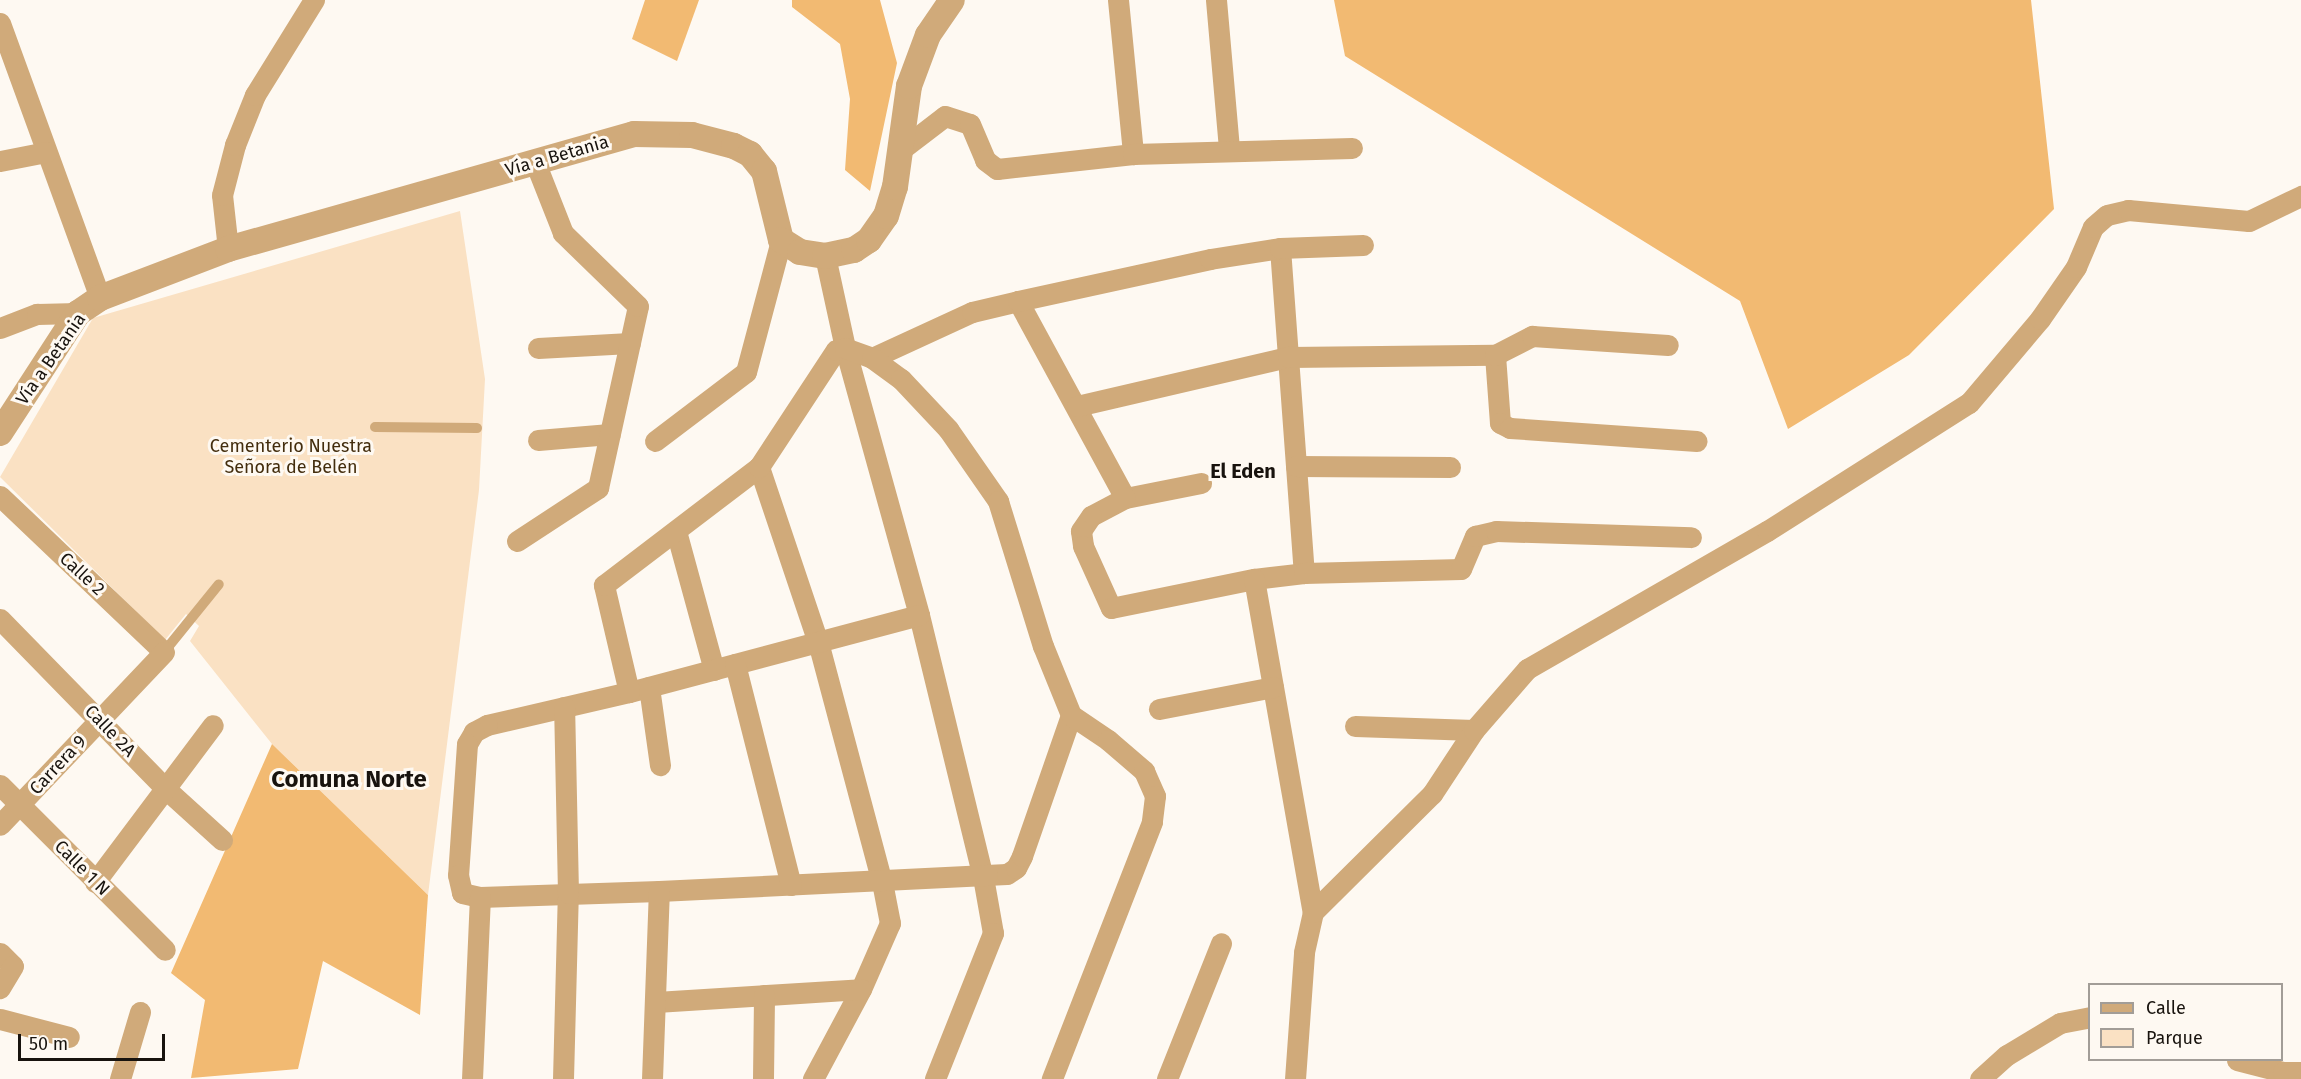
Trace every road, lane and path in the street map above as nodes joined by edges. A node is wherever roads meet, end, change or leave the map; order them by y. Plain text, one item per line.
1 (314, 0) edge
2 (952, 0) edge
3 (1118, 0) edge
4 (1216, 0) edge
5 (1, 28) edge
6 (1352, 148) dead end
7 (1229, 149) junction
8 (46, 152) junction
9 (898, 152) junction
10 (1133, 154) junction
11 (0, 161) edge
12 (535, 162) junction
13 (2301, 196) edge
14 (781, 240) junction
15 (1363, 245) dead end
16 (1280, 248) junction
17 (228, 249) junction
18 (825, 256) junction
19 (100, 298) junction
20 (1018, 301) junction
21 (78, 313) junction
22 (0, 328) edge
23 (630, 343) junction
24 (1668, 345) dead end
25 (538, 348) dead end
26 (845, 348) junction
27 (1495, 355) junction
28 (1288, 357) junction
29 (872, 358) junction
30 (1077, 406) junction
31 (375, 427) dead end
32 (477, 428) dead end
33 (0, 433) edge
34 (610, 434) junction
35 (538, 440) dead end
36 (655, 441) dead end
37 (1697, 441) dead end
38 (1296, 465) junction
39 (759, 467) junction
40 (1450, 467) dead end
41 (1201, 483) dead end
42 (0, 496) edge
43 (1125, 498) junction
44 (676, 531) junction
45 (1691, 537) dead end
46 (517, 541) dead end
47 (1304, 573) junction
48 (1254, 579) junction
49 (219, 584) dead end
50 (919, 615) junction
51 (0, 619) edge
52 (818, 642) junction
53 (164, 652) junction
54 (735, 664) junction
55 (714, 670) junction
56 (1273, 687) junction
57 (639, 690) junction
58 (564, 706) junction
59 (1159, 709) dead end
60 (1071, 715) junction
61 (99, 720) junction
62 (213, 725) dead end
63 (1355, 726) dead end
64 (1474, 730) junction
65 (660, 765) dead end
66 (0, 785) edge
67 (168, 790) junction
68 (20, 805) junction
69 (0, 825) edge
70 (222, 840) dead end
71 (983, 877) junction
72 (95, 882) junction
73 (882, 882) junction
74 (791, 885) junction
75 (659, 891) junction
76 (568, 893) junction
77 (480, 897) junction
78 (1313, 912) junction
79 (1221, 943) dead end
80 (165, 950) dead end
81 (6, 960) edge
82 (0, 988) edge
83 (861, 989) junction
84 (764, 995) junction
85 (656, 1002) junction
86 (141, 1012) dead end
87 (2088, 1017) edge
88 (0, 1019) edge
89 (69, 1037) dead end
90 (2243, 1061) edge
91 (2287, 1074) edge
92 (120, 1079) edge
93 (472, 1079) edge
94 (563, 1079) edge
95 (652, 1079) edge
96 (763, 1079) edge
97 (813, 1079) edge
98 (935, 1079) edge
99 (1052, 1079) edge
100 (1167, 1079) edge
101 (1295, 1079) edge
102 (1980, 1079) edge

1 - 17 street
2 - 9 street
3 - 10 street
4 - 7 street
5 - 8 street
6 - 7 street
7 - 10 street
8 - 11 street
8 - 19 street
9 - 10 street
9 - 18 street
12 - 14 street, Vía a Betania
12 - 17 street, Vía a Betania
12 - 23 street
13 - 64 street
14 - 18 street
14 - 36 street
15 - 16 street
16 - 20 street
16 - 28 street
17 - 19 street, Vía a Betania
18 - 26 street
19 - 21 street, Vía a Betania
20 - 29 street
20 - 30 street
21 - 22 street
21 - 33 street, Vía a Betania
23 - 25 street
23 - 34 street
24 - 27 street
26 - 29 street
26 - 39 street
26 - 50 street
27 - 28 street
27 - 37 street
28 - 30 street
28 - 38 street
29 - 60 street
30 - 43 street
31 - 32 lane
34 - 35 street
34 - 46 street
38 - 40 street
38 - 47 street
39 - 44 street
39 - 52 street
41 - 43 street
42 - 53 street, Calle 2
43 - 48 street
44 - 55 street
44 - 57 street
45 - 47 street
47 - 48 street
48 - 56 street
49 - 53 lane
50 - 52 street
50 - 71 street
51 - 61 street, Calle 2A
52 - 54 street
52 - 73 street
53 - 61 street, Carrera 9
54 - 55 street
54 - 74 street
55 - 57 street
56 - 59 street
56 - 78 street
57 - 58 street
57 - 65 street
58 - 76 street
58 - 77 street
60 - 71 street
60 - 99 street
61 - 67 street, Calle 2A
61 - 68 street, Carrera 9
62 - 67 street
63 - 64 street
64 - 78 street
66 - 68 street, Calle 1 N
67 - 70 street, Calle 2A
67 - 72 street
68 - 69 street, Carrera 9
68 - 72 street, Calle 1 N
71 - 73 street
71 - 98 street
72 - 80 street, Calle 1 N
73 - 74 street
73 - 83 street
74 - 75 street
75 - 76 street
75 - 85 street
76 - 77 street
76 - 94 street
77 - 93 street
78 - 101 street
79 - 100 street
81 - 82 street
83 - 84 street
83 - 97 street
84 - 85 street
84 - 96 street
85 - 95 street
86 - 92 street
87 - 102 street
88 - 89 street
90 - 91 street

